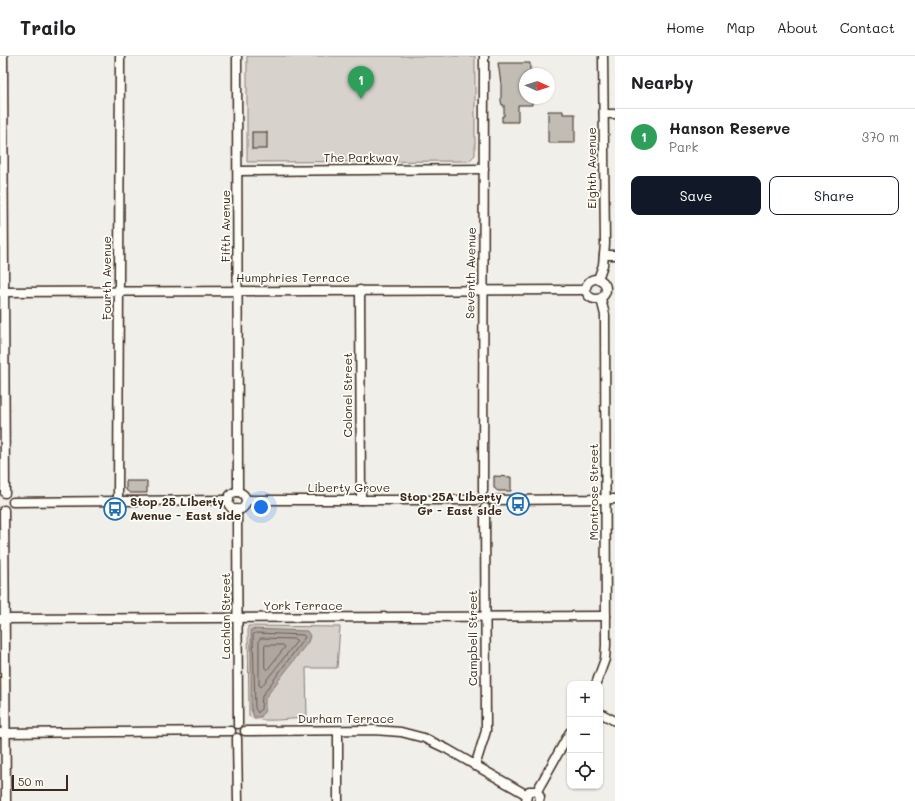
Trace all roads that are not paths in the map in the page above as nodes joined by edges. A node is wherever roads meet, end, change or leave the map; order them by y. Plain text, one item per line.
1 (3, 56) edge
2 (120, 56) edge
3 (237, 56) edge
4 (484, 56) edge
5 (603, 56) edge
6 (604, 114) junction
7 (615, 114) edge
8 (484, 169) junction
9 (238, 171) junction
10 (604, 255) junction
11 (615, 255) edge
12 (598, 279) junction
13 (360, 290) junction
14 (482, 290) junction
15 (585, 290) junction
16 (238, 291) junction
17 (2, 292) edge
18 (119, 292) junction
19 (601, 299) junction
20 (606, 379) junction
21 (615, 379) edge
22 (483, 491) junction
23 (238, 492) junction
24 (2, 493) edge
25 (605, 499) junction
26 (615, 499) edge
27 (118, 500) junction
28 (228, 500) junction
29 (246, 500) junction
30 (361, 500) junction
31 (476, 500) junction
32 (492, 500) junction
33 (13, 502) junction
34 (485, 508) junction
35 (2, 509) edge
36 (237, 509) junction
37 (606, 585) junction
38 (615, 585) edge
39 (485, 616) junction
40 (606, 616) junction
41 (238, 618) junction
42 (3, 619) edge
43 (597, 681) edge
44 (603, 715) edge
45 (615, 721) edge
46 (238, 724) junction
47 (231, 731) junction
48 (245, 731) junction
49 (338, 731) junction
50 (3, 733) edge
51 (567, 737) edge
52 (238, 738) junction
53 (475, 766) junction
54 (537, 791) junction
55 (526, 798) edge
56 (6, 801) edge
57 (238, 801) edge
58 (338, 801) edge
59 (539, 801) edge

1 - 17 street
2 - 18 street, Fourth Avenue
3 - 9 street, Fifth Avenue
4 - 8 street, Seventh Avenue
5 - 6 street, Eighth Avenue
6 - 7 street
6 - 10 street, Eighth Avenue
8 - 9 street, The Parkway
8 - 14 street, Seventh Avenue
9 - 16 street, Fifth Avenue
10 - 11 street
10 - 12 street, Eighth Avenue
12 - 15 street
12 - 19 street
13 - 14 street, Humphries Terrace
13 - 16 street, Humphries Terrace
13 - 30 street, Colonel Street
14 - 15 street, Humphries Terrace
14 - 22 street, Seventh Avenue
15 - 19 street
16 - 18 street, Humphries Terrace
16 - 23 street, Fifth Avenue
17 - 18 street, Humphries Terrace
17 - 24 street
18 - 27 street, Fourth Avenue
19 - 20 street, Montrose Street
20 - 21 street
20 - 25 street, Montrose Street
22 - 31 street
22 - 32 street
23 - 28 street
23 - 29 street
24 - 33 street
25 - 26 street
25 - 32 street
25 - 37 street, Montrose Street
27 - 28 street
27 - 33 street
28 - 36 street
29 - 30 street, Liberty Grove
29 - 36 street
30 - 31 street, Liberty Grove
31 - 34 street
32 - 34 street
33 - 35 street
34 - 39 street, Campbell Street
35 - 42 street
36 - 41 street, Lachlan Street
37 - 38 street
37 - 40 street, Montrose Street
39 - 40 street, York Terrace
39 - 41 street, York Terrace
39 - 53 street, Campbell Street
40 - 43 street, Montrose Street
41 - 42 street, York Terrace
41 - 46 street, Lachlan Street
42 - 50 street
44 - 45 street
46 - 47 street
46 - 48 street
47 - 50 street
47 - 52 street
48 - 49 street, Durham Terrace
48 - 52 street
49 - 53 street, Durham Terrace
49 - 58 street
50 - 56 street
51 - 54 street
52 - 57 street
53 - 55 street, Durham Terrace
54 - 55 street
54 - 59 street

